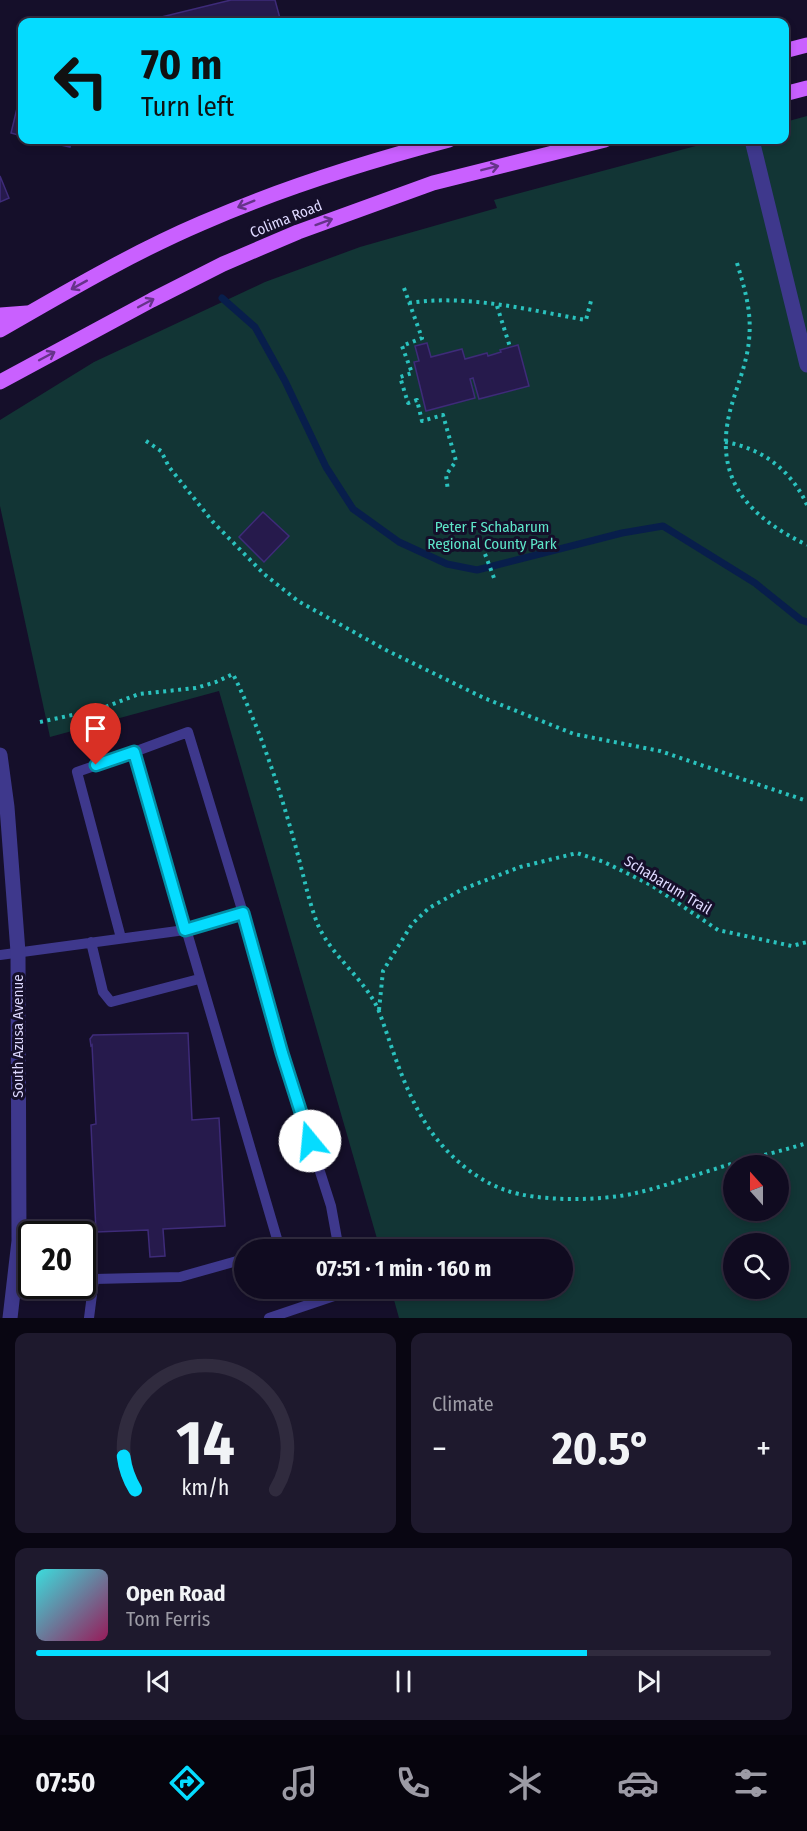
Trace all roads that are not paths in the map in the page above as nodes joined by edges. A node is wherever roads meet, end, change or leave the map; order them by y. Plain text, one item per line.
1 (807, 45) edge
2 (789, 50) edge
3 (807, 88) edge
4 (789, 93) edge
5 (434, 144) edge
6 (589, 144) edge
7 (753, 144) edge
8 (30, 313) junction
9 (0, 315) edge
10 (0, 330) edge
11 (807, 365) edge
12 (0, 382) edge
13 (134, 752) junction
14 (0, 755) edge
15 (243, 913) junction
16 (185, 930) junction
17 (121, 938) junction
18 (91, 942) junction
19 (18, 952) junction
20 (0, 955) edge
21 (199, 978) junction
22 (276, 1239) edge
23 (337, 1239) edge
24 (234, 1262) edge
25 (325, 1299) edge
26 (10, 1318) edge
27 (89, 1318) edge
28 (269, 1318) edge

1 - 2 main road
3 - 4 main road
5 -> 8 main road, Colima Road
12 -> 6 main road, Colima Road
7 - 11 street
8 - 9 main road
8 - 10 main road, Colima Road
13 - 15 lane
13 - 16 lane
13 - 17 lane
14 - 19 street, South Azusa Avenue
15 - 16 lane
15 - 23 lane
16 - 17 lane
16 - 21 lane
17 - 18 lane
18 - 19 lane
18 - 21 lane
19 - 20 lane
19 - 26 street, South Azusa Avenue
21 - 22 lane
24 - 27 lane
25 - 28 lane

